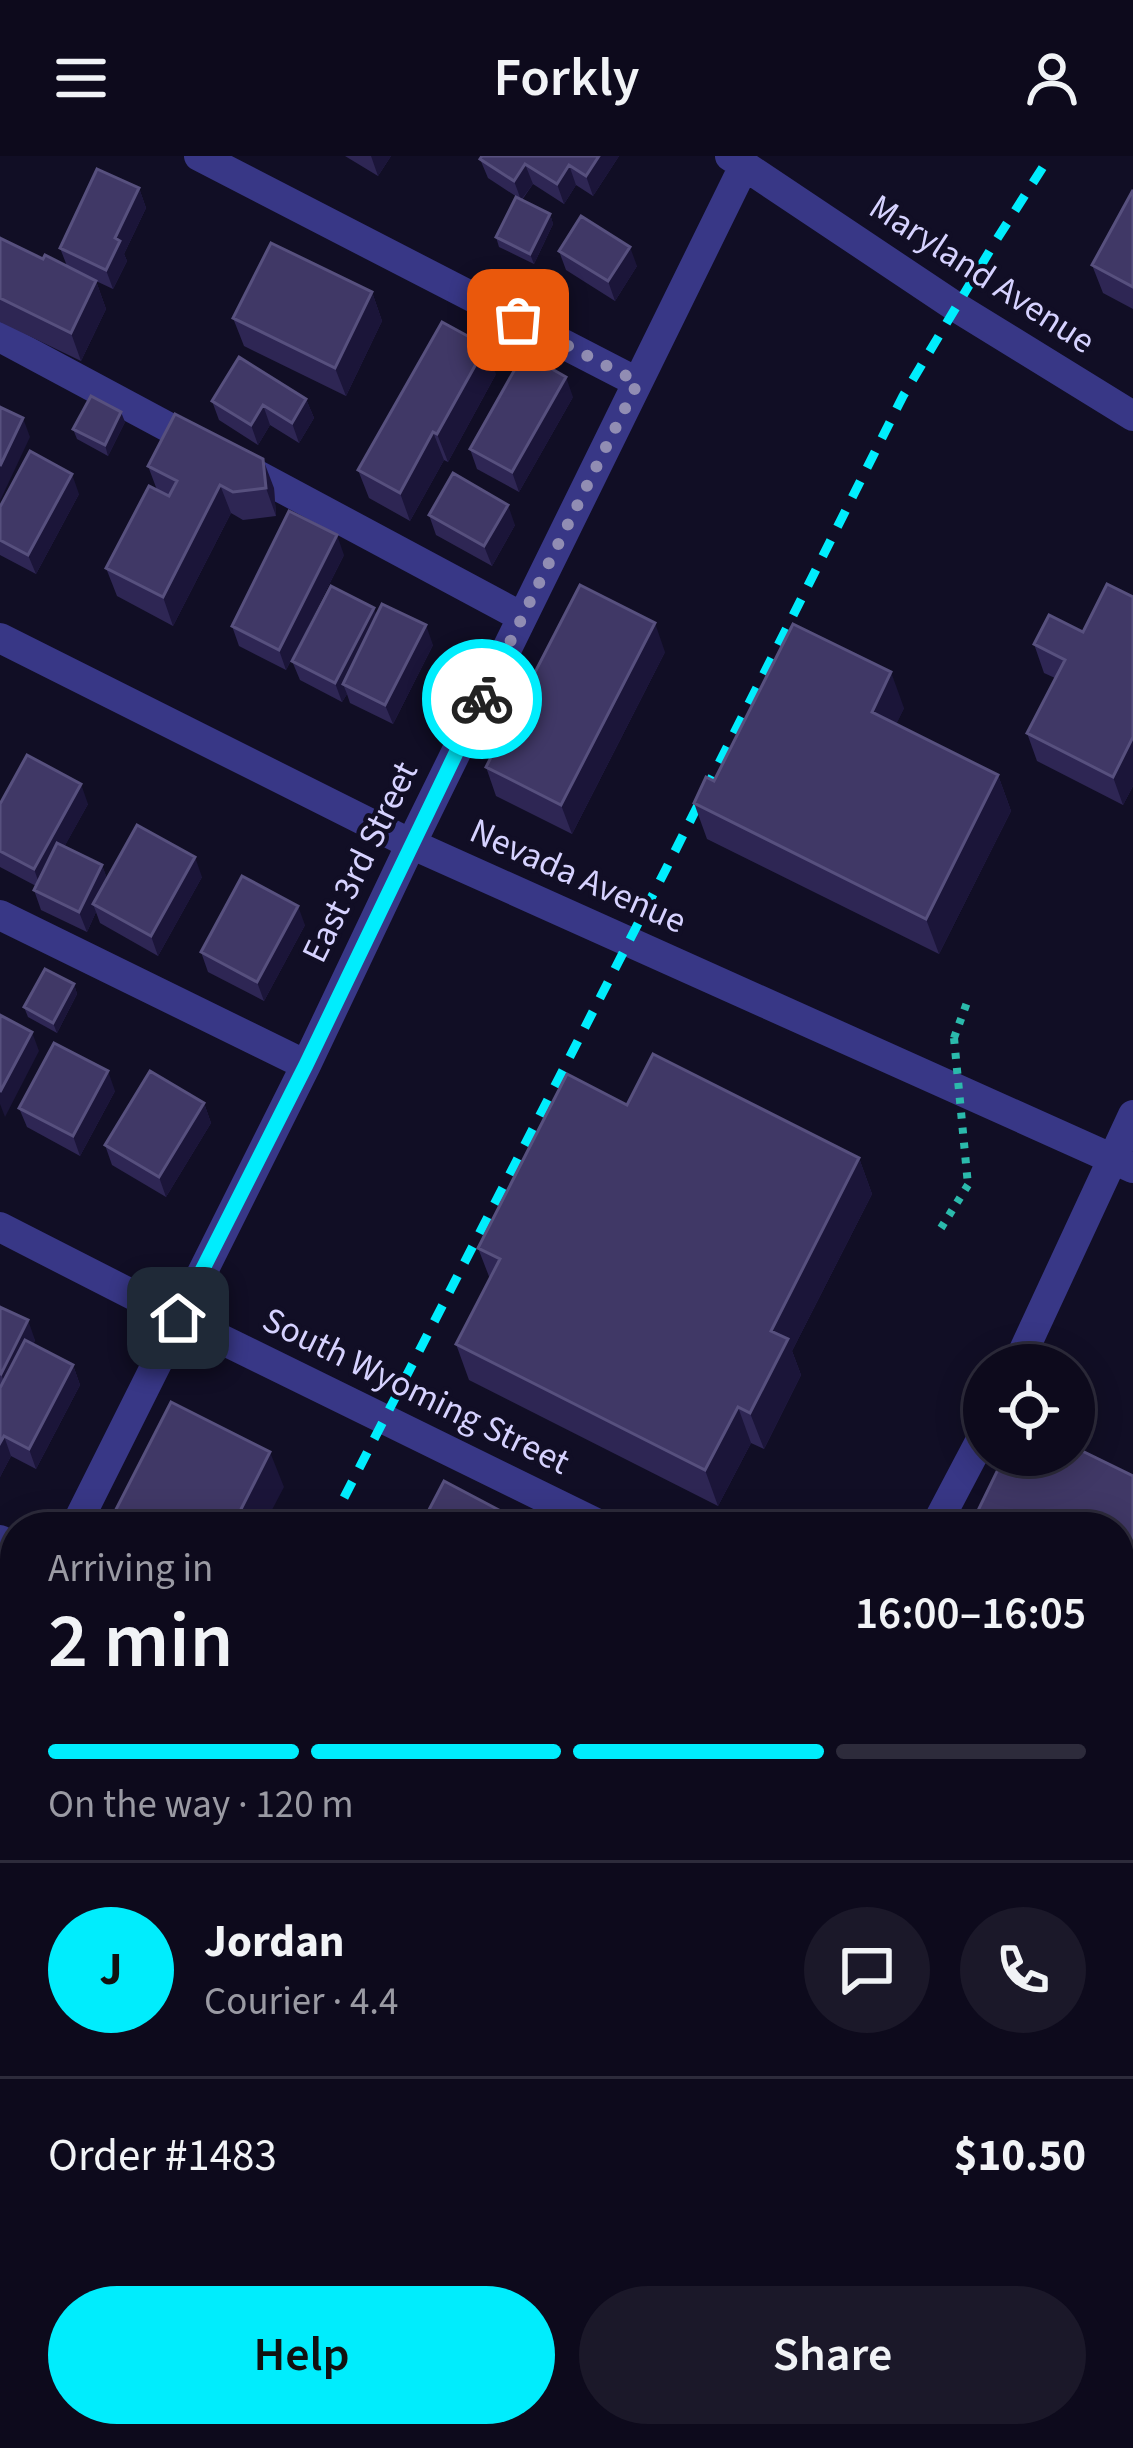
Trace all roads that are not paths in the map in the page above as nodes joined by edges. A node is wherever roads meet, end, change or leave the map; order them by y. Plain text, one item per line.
1 (199, 156) edge
2 (737, 161) edge
3 (0, 337) edge
4 (638, 382) junction
5 (1133, 416) edge
6 (522, 616) junction
7 (0, 638) edge
8 (410, 844) junction
9 (0, 915) edge
10 (306, 1065) junction
11 (1133, 1115) edge
12 (1123, 1163) edge
13 (0, 1228) edge
14 (178, 1318) junction
15 (1028, 1344) edge
16 (963, 1474) edge
17 (82, 1512) edge
18 (573, 1512) edge
19 (943, 1512) edge

1 - 4 street
2 - 4 street, East 3rd Street
2 - 5 street, Maryland Avenue
3 - 6 street
4 - 6 street, East 3rd Street
6 - 8 street, East 3rd Street
7 - 8 street, Nevada Avenue
8 - 10 street, East 3rd Street
8 - 12 street, Nevada Avenue
9 - 10 street
10 - 14 street, East 3rd Street
11 - 12 street
12 - 15 street
13 - 14 street, South Wyoming Street
14 - 17 street, East 3rd Street
14 - 18 street, South Wyoming Street
16 - 19 street

